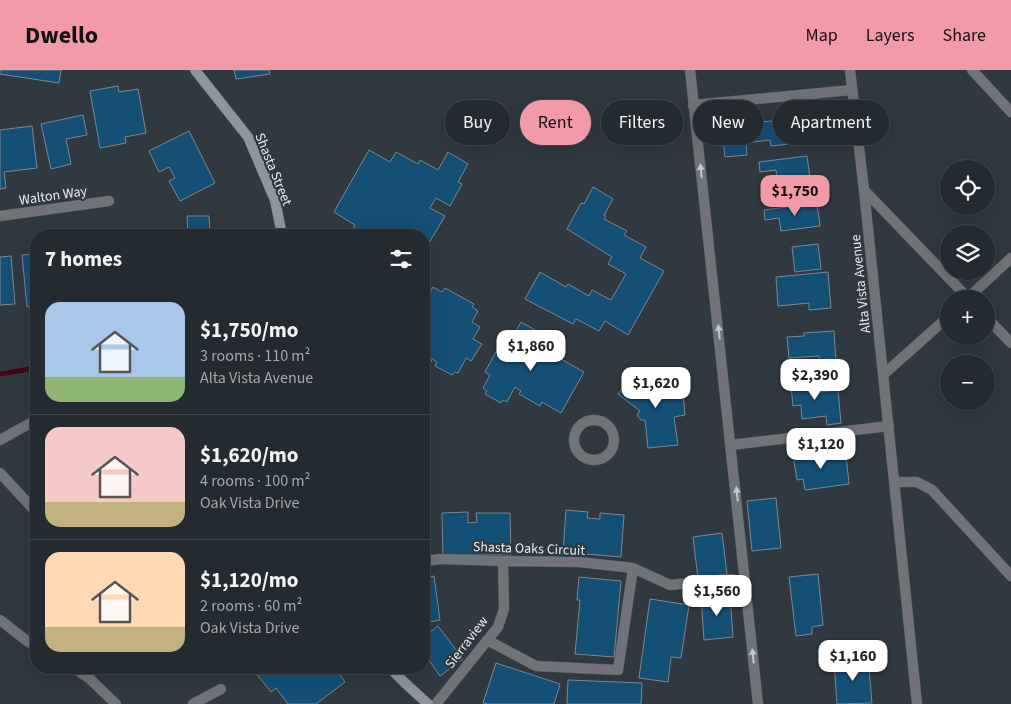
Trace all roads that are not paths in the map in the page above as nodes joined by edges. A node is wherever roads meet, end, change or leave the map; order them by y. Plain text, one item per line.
1 (194, 70) edge
2 (690, 70) edge
3 (850, 70) edge
4 (972, 70) edge
5 (852, 90) junction
6 (746, 100) edge
7 (693, 105) edge
8 (1011, 112) edge
9 (697, 145) edge
10 (864, 190) junction
11 (109, 201) dead end
12 (0, 216) edge
13 (281, 229) edge
14 (1011, 258) edge
15 (960, 290) edge
16 (977, 290) edge
17 (940, 324) edge
18 (995, 326) edge
19 (1011, 343) edge
20 (883, 375) junction
21 (30, 423) edge
22 (889, 426) junction
23 (0, 440) edge
24 (731, 444) junction
25 (0, 473) edge
26 (895, 482) junction
27 (30, 506) edge
28 (430, 560) edge
29 (503, 561) junction
30 (633, 568) junction
31 (1011, 576) edge
32 (732, 579) dead end
33 (0, 620) edge
34 (487, 640) junction
35 (30, 643) edge
36 (83, 674) edge
37 (396, 674) edge
38 (221, 689) dead end
39 (116, 704) edge
40 (193, 704) edge
41 (428, 704) edge
42 (436, 704) edge
43 (758, 704) edge
44 (917, 704) edge

1 - 13 street, Shasta Street
2 - 7 street
3 - 5 street, Alta Vista Avenue
4 - 8 street
5 - 6 street
5 - 10 street, Alta Vista Avenue
24 -> 9 street
10 - 15 street
10 - 20 street, Alta Vista Avenue
11 - 12 street, Walton Way
14 - 16 street
17 - 20 street
18 - 19 street
20 - 22 street, Alta Vista Avenue
21 - 23 street
22 - 24 street
22 - 26 street, Alta Vista Avenue
43 -> 24 street
25 - 27 street
26 - 31 street
26 - 44 street, Alta Vista Avenue
28 - 29 street, Shasta Oaks Circuit
29 - 30 street, Shasta Oaks Circuit
29 - 34 street, Sierraview
30 - 32 street, Shasta Oaks Circuit
30 - 34 street
33 - 35 street
34 - 42 street, Sierraview
36 - 39 street
37 - 41 street
38 - 40 street

